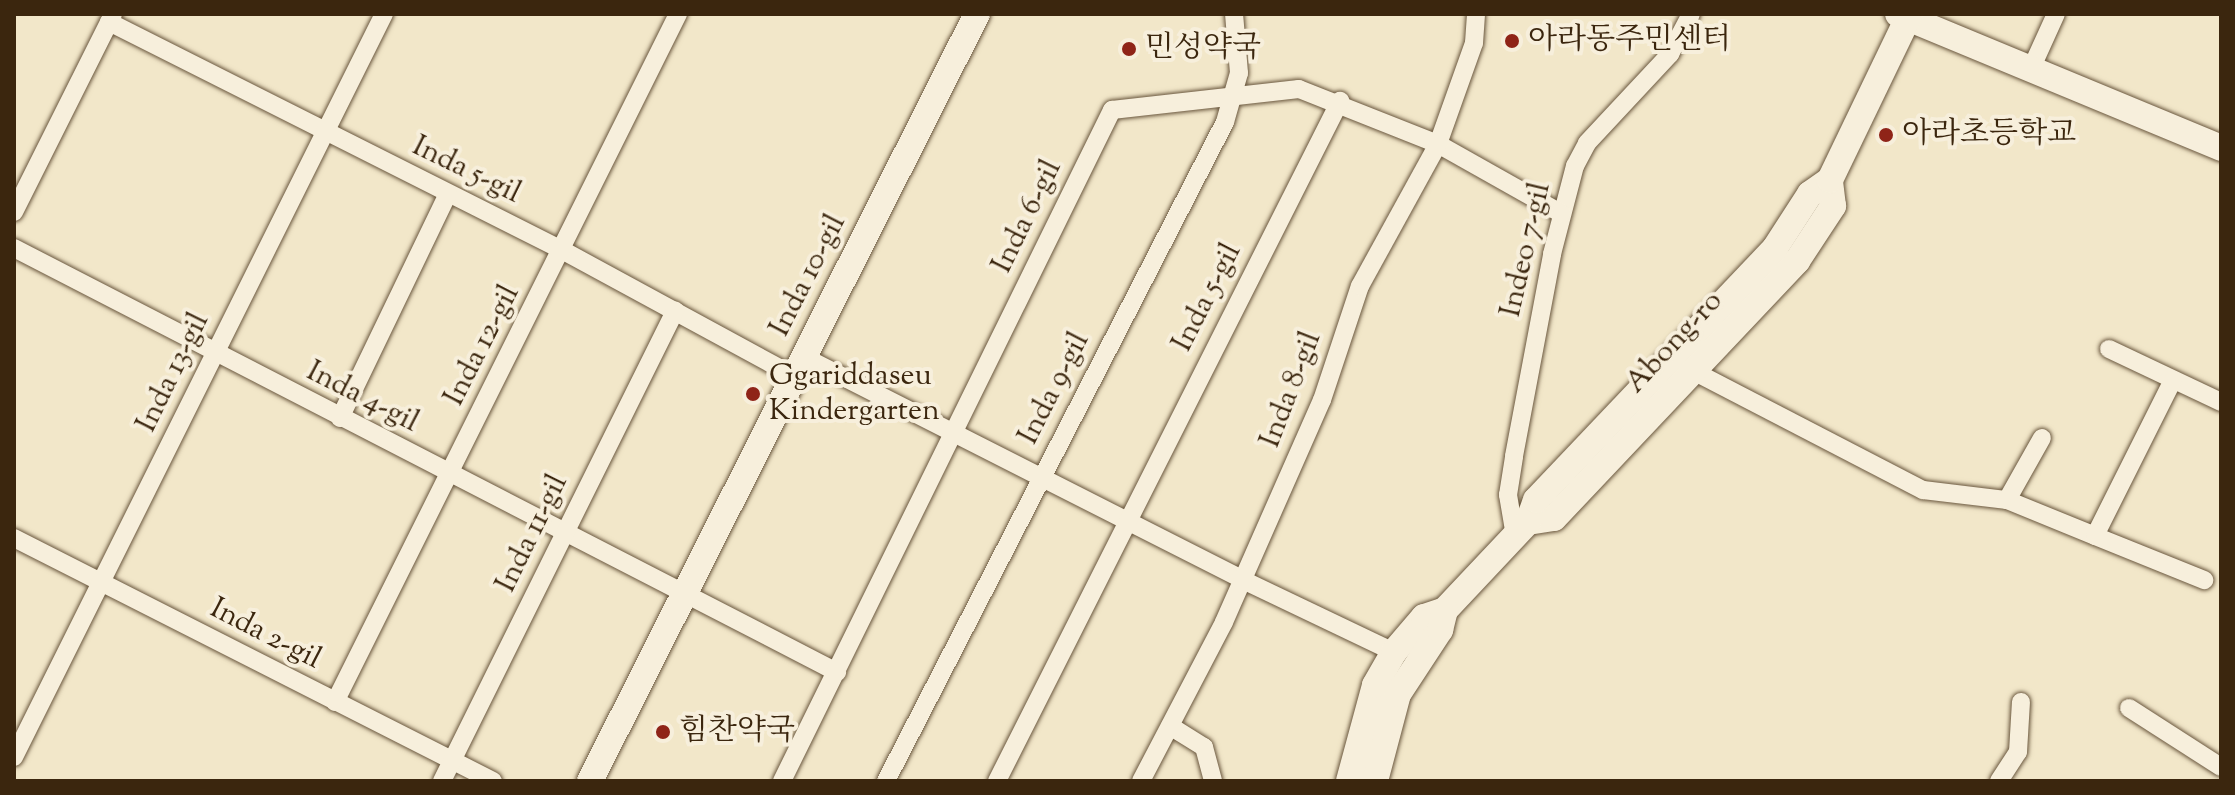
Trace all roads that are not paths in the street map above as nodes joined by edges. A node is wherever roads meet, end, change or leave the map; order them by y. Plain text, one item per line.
1 (384, 14) edge
2 (678, 14) edge
3 (977, 14) edge
4 (1234, 14) edge
5 (1476, 14) edge
6 (1691, 14) edge
7 (2056, 14) edge
8 (1906, 15) edge
9 (111, 18) edge
10 (2031, 69) junction
11 (1233, 94) junction
12 (1340, 101) junction
13 (325, 133) junction
14 (1438, 144) junction
15 (2221, 148) edge
16 (1830, 180) junction
17 (448, 194) junction
18 (14, 212) edge
19 (1562, 214) junction
20 (14, 248) edge
21 (562, 250) junction
22 (675, 311) junction
23 (2109, 349) dead end
24 (215, 354) junction
25 (799, 367) junction
26 (1693, 371) junction
27 (2173, 380) junction
28 (2221, 402) edge
29 (340, 418) junction
30 (953, 433) junction
31 (2042, 438) dead end
32 (449, 474) junction
33 (1041, 478) junction
34 (2007, 500) junction
35 (1126, 521) junction
36 (1522, 529) junction
37 (564, 533) junction
38 (2095, 536) junction
39 (14, 538) edge
40 (1243, 580) junction
41 (2204, 580) dead end
42 (100, 584) junction
43 (684, 595) junction
44 (1445, 610) junction
45 (1394, 652) junction
46 (837, 672) junction
47 (335, 702) junction
48 (2021, 702) dead end
49 (2129, 708) dead end
50 (1170, 726) junction
51 (14, 757) edge
52 (452, 761) junction
53 (2221, 767) edge
54 (442, 781) edge
55 (493, 781) edge
56 (590, 781) edge
57 (782, 781) edge
58 (886, 781) edge
59 (997, 781) edge
60 (1141, 781) edge
61 (1213, 781) edge
62 (1349, 781) edge
63 (1375, 781) edge
64 (1999, 781) edge

1 - 13 street, Inda 13-gil
2 - 21 street, Inda 12-gil
3 - 25 main road, Inda 10-gil
4 - 11 street, Inda 9-gil
5 - 14 street, Inda 8-gil
6 - 19 street, Indeo 7-gil
7 - 10 street
8 - 10 main road
8 - 16 main road, Abong-ro
9 - 13 street, Inda 5-gil
9 - 18 street
10 - 15 main road
11 - 12 street, Inda 6-gil
11 - 30 street, Inda 6-gil
11 - 33 street, Inda 9-gil
12 - 14 street, Inda 6-gil
12 - 35 street, Inda 5-gil
13 - 17 street, Inda 5-gil
13 - 24 street, Inda 13-gil
14 - 19 street, Inda 6-gil
14 - 40 street, Inda 8-gil
16 - 26 main road, Abong-ro
16 - 36 main road, Abong-ro
17 - 21 street, Inda 5-gil
17 - 29 street
19 - 36 street, Indeo 7-gil
20 - 24 street, Inda 4-gil
21 - 22 street, Inda 5-gil
21 - 32 street, Inda 12-gil
22 - 25 street, Inda 5-gil
22 - 37 street, Inda 11-gil
23 - 27 street
24 - 29 street, Inda 4-gil
24 - 42 street, Inda 13-gil
25 - 30 street, Inda 5-gil
25 - 43 main road, Inda 10-gil
26 - 34 street
26 - 36 main road, Abong-ro
27 - 28 street
27 - 38 street
29 - 32 street, Inda 4-gil
30 - 33 street, Inda 5-gil
30 - 46 street, Inda 6-gil
31 - 34 street
32 - 37 street, Inda 4-gil
32 - 47 street, Inda 12-gil
33 - 35 street, Inda 5-gil
33 - 58 street, Inda 9-gil
34 - 38 street
35 - 40 street, Inda 5-gil
35 - 59 street, Inda 5-gil
36 - 44 main road, Abong-ro
37 - 43 street, Inda 4-gil
37 - 52 street, Inda 11-gil
38 - 41 street
39 - 42 street, Inda 2-gil
40 - 45 street, Inda 5-gil
40 - 50 street, Inda 8-gil
42 - 47 street, Inda 2-gil
42 - 51 street, Inda 13-gil
43 - 46 street, Inda 4-gil
43 - 56 main road, Inda 10-gil
44 - 45 main road, Abong-ro
44 - 63 main road, Abong-ro
45 - 62 main road, Abong-ro
46 - 57 street, Inda 6-gil
47 - 52 street, Inda 2-gil
48 - 64 street
49 - 53 street
50 - 60 street, Inda 8-gil
50 - 61 street
52 - 54 street, Inda 11-gil
52 - 55 street, Inda 2-gil

